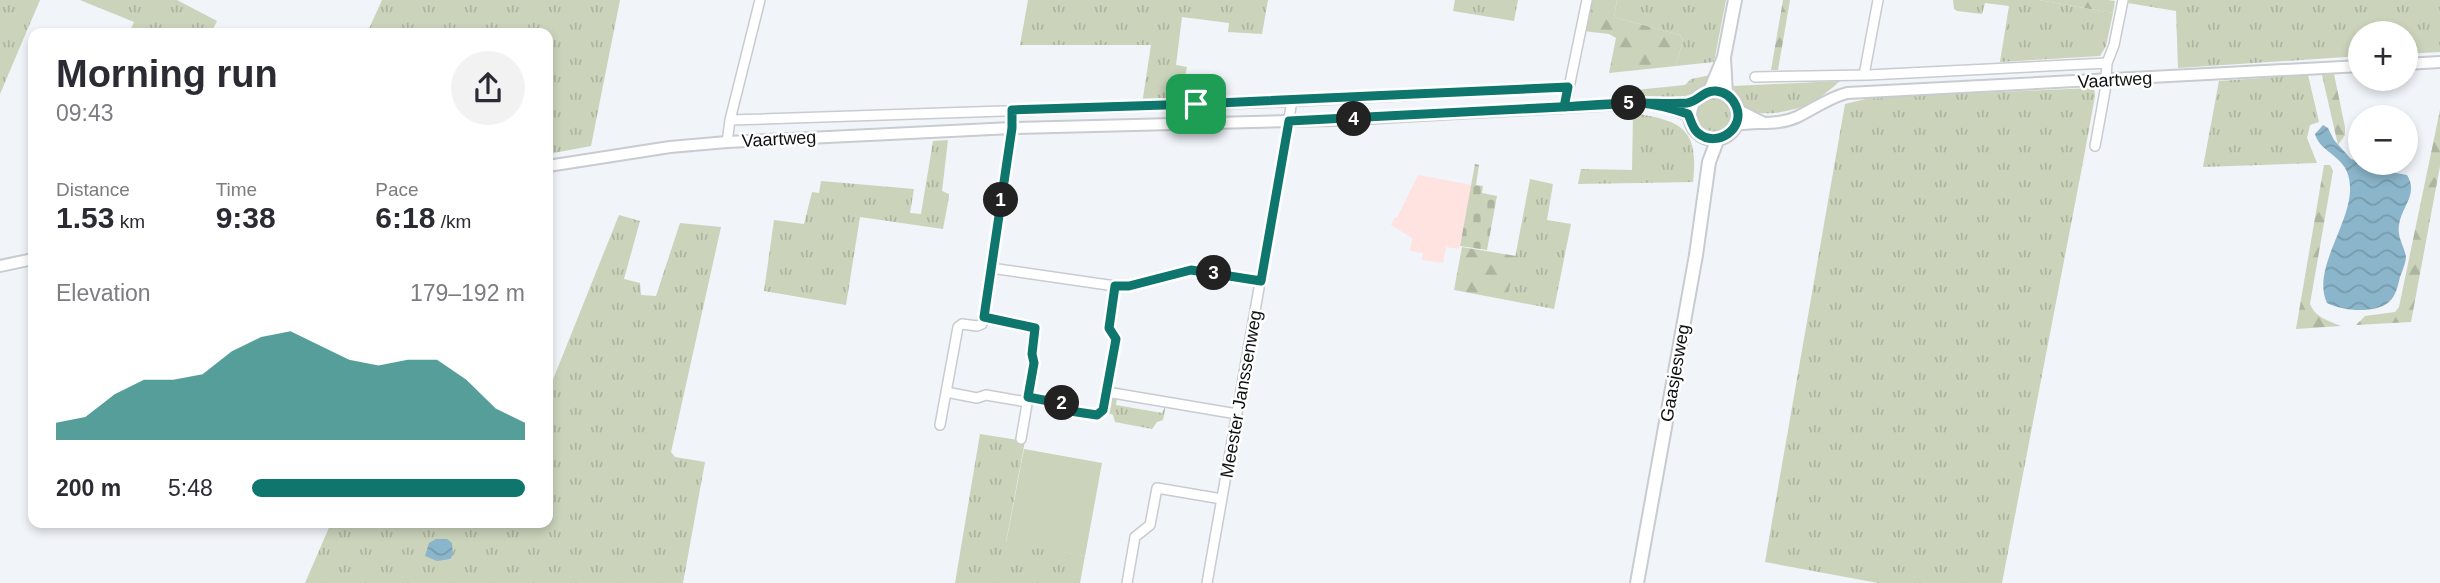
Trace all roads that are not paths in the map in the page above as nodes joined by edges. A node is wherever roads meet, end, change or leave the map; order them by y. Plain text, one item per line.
1 (760, 0) edge
2 (1587, 0) edge
3 (1735, 0) edge
4 (1878, 0) edge
5 (2123, 0) edge
6 (1724, 57) junction
7 (2440, 62) edge
8 (2107, 63) junction
9 (2418, 63) edge
10 (2348, 67) edge
11 (1866, 75) junction
12 (1755, 78) dead end
13 (2105, 80) junction
14 (1568, 87) junction
15 (1710, 91) junction
16 (1869, 92) junction
17 (1726, 94) junction
18 (1292, 102) junction
19 (1694, 102) junction
20 (1665, 105) junction
21 (1564, 107) junction
22 (1012, 110) junction
23 (1738, 110) junction
24 (1690, 116) junction
25 (730, 120) junction
26 (1289, 121) junction
27 (1762, 122) junction
28 (1736, 125) junction
29 (1012, 128) junction
30 (1704, 136) junction
31 (1718, 138) junction
32 (727, 142) junction
33 (2095, 146) dead end
34 (1709, 162) junction
35 (553, 165) edge
36 (28, 259) edge
37 (0, 266) edge
38 (991, 268) junction
39 (1261, 281) junction
40 (1115, 286) junction
41 (984, 317) junction
42 (946, 392) junction
43 (1107, 392) junction
44 (1027, 399) junction
45 (1237, 414) junction
46 (940, 425) dead end
47 (1021, 439) dead end
48 (1222, 499) junction
49 (1127, 583) edge
50 (1207, 583) edge
51 (1637, 583) edge

1 - 25 street
2 - 14 street
3 - 6 main road
4 - 11 street
5 - 8 street
6 - 15 main road
6 - 17 main road
7 - 9 street
8 - 11 street, Vaartweg
8 - 13 street
10 - 13 street, Vaartweg
11 - 12 street, Vaartweg
11 - 16 street
13 - 16 street, Vaartweg
13 - 33 street
14 - 18 street, Vaartweg
14 - 21 street
15 - 17 main road
15 - 19 main road
16 - 27 street, Vaartweg
17 - 23 main road
18 - 22 street, Vaartweg
18 - 26 street
19 - 20 street, Vaartweg
19 - 24 main road
20 - 21 street, Vaartweg
20 - 24 street, Vaartweg
21 - 26 street, Vaartweg
22 - 25 street, Vaartweg
22 - 29 street
23 - 27 street
23 - 28 main road
24 - 30 main road
25 - 32 street
26 - 29 street, Vaartweg
26 - 39 street, Meester Janssenweg
27 - 28 street, Vaartweg
28 - 31 main road
29 - 32 street, Vaartweg
29 - 38 street
30 - 31 main road
30 - 34 main road, Gaasjesweg
31 - 34 main road, Gaasjesweg
32 - 35 street, Vaartweg
34 - 51 main road, Gaasjesweg
36 - 37 street
38 - 40 street
38 - 41 street
39 - 40 street
39 - 45 street, Meester Janssenweg
40 - 43 street
41 - 42 street
41 - 44 street
42 - 44 street
42 - 46 street
43 - 44 street
43 - 45 street
44 - 47 street
45 - 48 street, Meester Janssenweg
48 - 49 street
48 - 50 street, Meester Janssenweg

